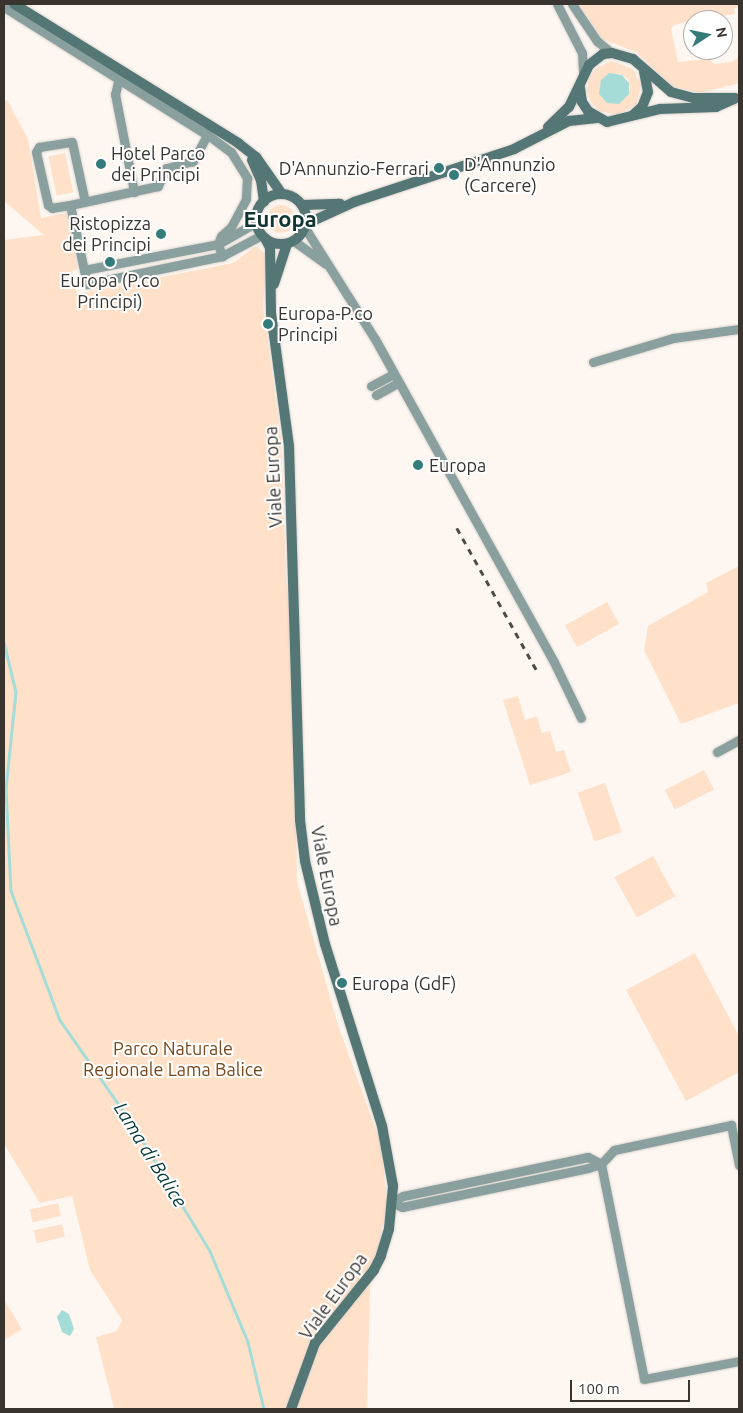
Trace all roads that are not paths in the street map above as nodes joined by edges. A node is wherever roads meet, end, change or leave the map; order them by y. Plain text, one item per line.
1 (15, 4) edge
2 (572, 4) edge
3 (558, 6) edge
4 (4, 7) edge
5 (29, 23) junction
6 (612, 53) junction
7 (643, 69) junction
8 (120, 74) junction
9 (583, 74) junction
10 (580, 87) junction
11 (737, 97) edge
12 (172, 101) junction
13 (631, 117) junction
14 (597, 118) junction
15 (208, 135) junction
16 (525, 143) junction
17 (248, 152) junction
18 (134, 192) junction
19 (282, 194) junction
20 (85, 202) junction
21 (264, 202) junction
22 (354, 202) junction
23 (70, 205) junction
24 (302, 205) junction
25 (257, 222) junction
26 (305, 226) junction
27 (263, 236) junction
28 (290, 242) junction
29 (218, 244) junction
30 (222, 256) junction
31 (117, 263) junction
32 (84, 270) junction
33 (336, 273) junction
34 (120, 278) junction
35 (272, 313) junction
36 (739, 329) edge
37 (593, 362) dead end
38 (394, 374) junction
39 (399, 382) junction
40 (371, 386) dead end
41 (376, 395) dead end
42 (581, 718) dead end
43 (739, 740) edge
44 (717, 752) dead end
45 (601, 1164) junction
46 (739, 1165) edge
47 (392, 1202) junction
48 (739, 1361) edge
49 (291, 1409) edge

1 - 5 street
1 - 8 main road
2 - 6 street
3 - 9 street
4 - 5 street
5 - 8 street
6 - 7 main road
6 - 9 main road
7 - 11 main road
7 - 13 main road
8 - 12 main road
8 - 15 street
8 - 18 street
9 - 10 main road
10 - 14 main road
10 - 16 main road
11 - 13 main road
12 - 15 street
12 - 17 main road
13 - 14 main road
14 - 16 main road
15 - 18 street
15 - 29 street
16 - 22 main road
17 - 19 main road
17 - 21 main road
18 - 20 street
19 - 21 main road
19 - 24 main road
20 - 23 street
20 - 23 street
21 - 25 main road
22 - 24 main road
22 - 26 main road
23 - 32 street
24 - 26 main road
25 - 27 main road
25 - 29 street
26 - 28 main road
26 - 33 street
27 - 28 main road
27 - 30 street
27 - 35 main road, Viale Europa
28 - 33 street
28 - 35 main road, Viale Europa
29 - 30 street
29 - 31 street
30 - 34 street
31 - 32 street
31 - 34 street
32 - 34 street
33 - 38 street
35 - 47 main road, Viale Europa
36 - 37 street
38 - 39 street
38 - 40 street
39 - 41 street
39 - 42 street
43 - 44 street
45 - 46 street
45 - 47 street
45 - 48 street
47 - 49 main road, Viale Europa

